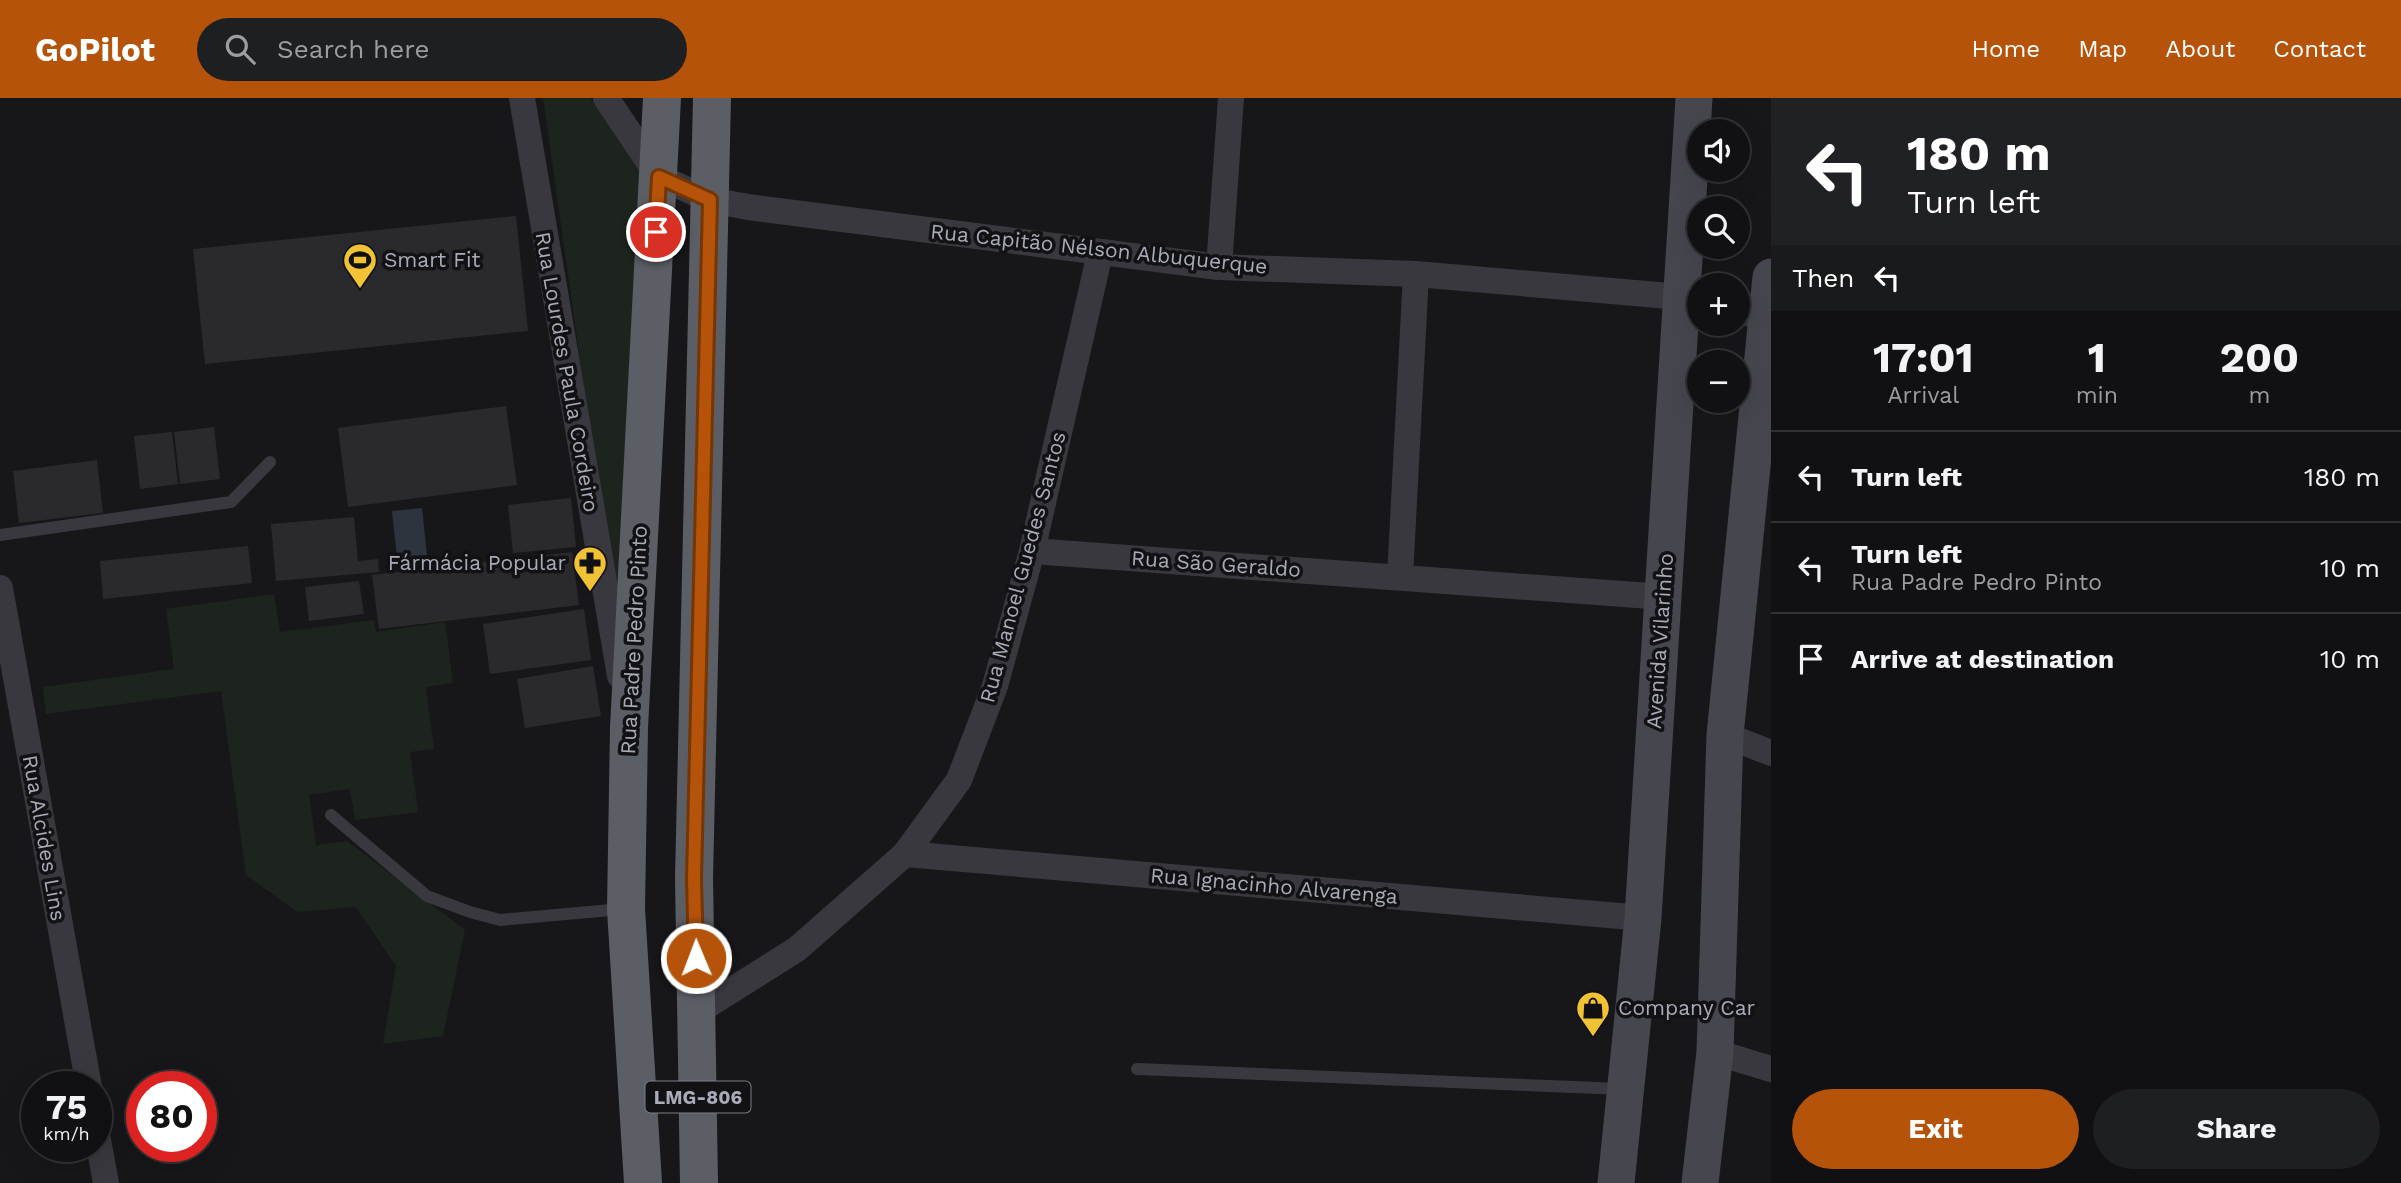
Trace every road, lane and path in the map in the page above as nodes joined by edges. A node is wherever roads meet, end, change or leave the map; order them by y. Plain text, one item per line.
1 (522, 98) edge
2 (606, 98) edge
3 (662, 98) edge
4 (712, 98) edge
5 (1231, 98) edge
6 (1695, 98) edge
7 (659, 177) junction
8 (710, 200) junction
9 (1100, 253) junction
10 (1219, 267) junction
11 (1691, 273) edge
12 (1416, 274) junction
13 (1771, 276) edge
14 (1687, 299) edge
15 (1759, 312) edge
16 (1687, 333) edge
17 (270, 462) dead end
18 (0, 535) edge
19 (1032, 551) junction
20 (1400, 577) junction
21 (0, 588) edge
22 (1664, 597) junction
23 (2, 617) edge
24 (629, 728) junction
25 (1726, 736) junction
26 (1771, 753) edge
27 (331, 816) dead end
28 (905, 854) junction
29 (626, 909) junction
30 (1643, 918) junction
31 (697, 1012) junction
32 (1716, 1052) junction
33 (1137, 1069) dead end
34 (1771, 1069) edge
35 (86, 1071) edge
36 (1626, 1089) junction
37 (102, 1162) edge
38 (106, 1183) edge
39 (643, 1183) edge
40 (699, 1183) edge
41 (1616, 1183) edge
42 (1700, 1183) edge

1 - 24 street, Rua Lourdes Paula Cordeiro
2 - 7 street
3 - 7 highway, Rua Padre Pedro Pinto / LMG-806
4 - 8 highway, LMG-806
5 - 10 street
6 - 11 main road, Avenida Vilarinho
7 - 8 street, Rua Capitão Nélson Albuquerque
7 - 24 highway, Rua Padre Pedro Pinto / LMG-806
8 - 9 street, Rua Capitão Nélson Albuquerque
8 - 31 highway, LMG-806
9 - 10 street, Rua Capitão Nélson Albuquerque
9 - 19 street, Rua Manoel Guedes Santos
10 - 12 street, Rua Capitão Nélson Albuquerque
12 - 14 street, Rua Capitão Nélson Albuquerque
12 - 20 street
13 - 15 main road
15 - 25 main road
16 - 22 main road, Avenida Vilarinho
17 - 18 lane
19 - 20 street, Rua São Geraldo
19 - 28 street, Rua Manoel Guedes Santos
20 - 22 street, Rua São Geraldo
21 - 23 street, Rua Alcides Lins
22 - 30 main road, Avenida Vilarinho
23 - 35 street, Rua Alcides Lins
24 - 29 highway, Rua Padre Pedro Pinto / LMG-806
25 - 26 street
25 - 32 main road
27 - 29 lane
28 - 30 street, Rua Ignacinho Alvarenga
28 - 31 street, Rua Manoel Guedes Santos
29 - 39 highway, Rua Padre Pedro Pinto / LMG-806
30 - 36 main road, Avenida Vilarinho
31 - 40 highway, LMG-806
32 - 34 street
32 - 42 main road
33 - 36 lane
36 - 41 main road, Avenida Vilarinho
37 - 38 street

